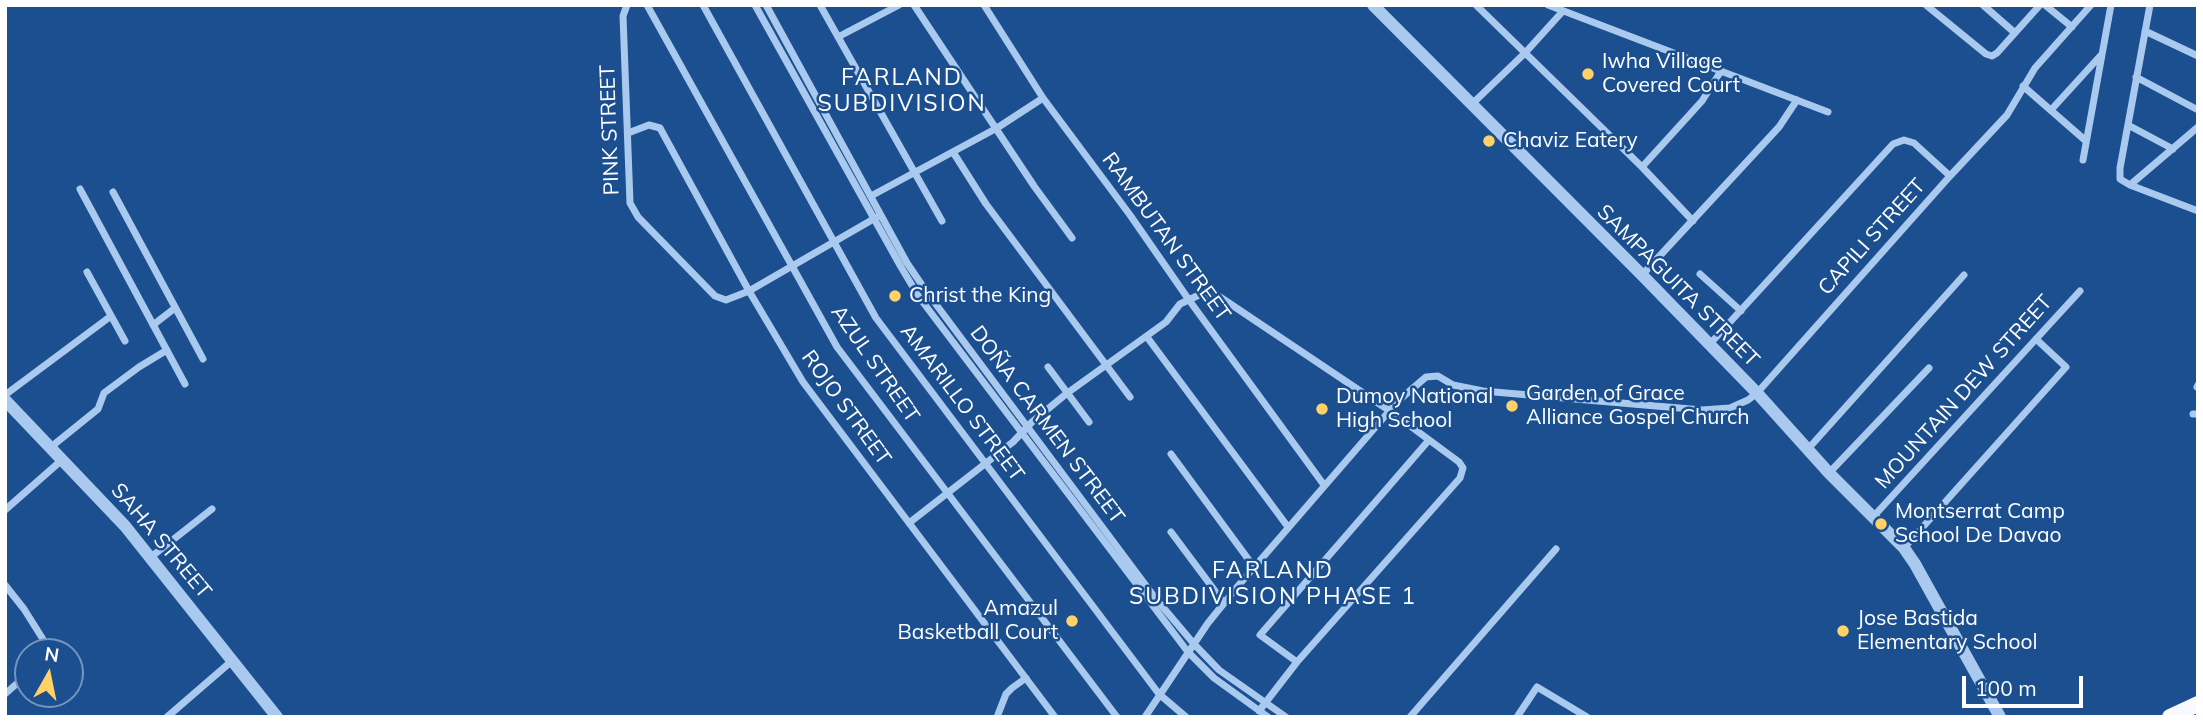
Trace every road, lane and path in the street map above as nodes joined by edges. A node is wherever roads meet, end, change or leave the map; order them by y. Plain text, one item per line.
1 (627, 5) edge
2 (647, 5) edge
3 (703, 5) edge
4 (755, 5) edge
5 (765, 5) edge
6 (820, 5) edge
7 (899, 5) edge
8 (914, 5) edge
9 (984, 5) edge
10 (1373, 5) edge
11 (1476, 5) edge
12 (1548, 5) edge
13 (1926, 5) edge
14 (1983, 5) edge
15 (2040, 5) edge
16 (2045, 5) edge
17 (2091, 5) edge
18 (2112, 5) edge
19 (2150, 5) edge
20 (1563, 11) junction
21 (2072, 27) junction
22 (2145, 31) junction
23 (2015, 33) junction
24 (838, 37) junction
25 (1525, 53) junction
26 (2102, 54) junction
27 (2198, 56) edge
28 (1721, 71) junction
29 (2136, 77) junction
30 (2023, 86) junction
31 (1043, 98) junction
32 (1797, 100) junction
33 (1471, 105) junction
34 (2051, 110) junction
35 (2198, 110) edge
36 (1828, 112) dead end
37 (2127, 125) junction
38 (2198, 127) edge
39 (997, 128) junction
40 (628, 133) junction
41 (2086, 141) junction
42 (2173, 149) junction
43 (953, 152) junction
44 (2083, 160) dead end
45 (1642, 167) junction
46 (913, 173) junction
47 (1950, 176) junction
48 (2130, 186) junction
49 (80, 189) dead end
50 (113, 192) dead end
51 (872, 196) junction
52 (2198, 211) edge
53 (878, 217) junction
54 (942, 221) dead end
55 (1693, 221) junction
56 (1072, 238) dead end
57 (833, 242) junction
58 (791, 266) junction
59 (87, 272) dead end
60 (1700, 274) dead end
61 (1642, 275) junction
62 (1965, 275) dead end
63 (749, 291) junction
64 (2080, 291) dead end
65 (1189, 300) junction
66 (175, 309) junction
67 (1741, 310) junction
68 (111, 316) junction
69 (153, 325) junction
70 (1147, 337) junction
71 (2036, 339) junction
72 (125, 341) dead end
73 (1709, 345) junction
74 (167, 350) junction
75 (203, 359) dead end
76 (1107, 365) junction
77 (1048, 367) dead end
78 (1929, 368) dead end
79 (186, 384) dead end
80 (1756, 393) junction
81 (1066, 394) junction
82 (5, 397) edge
83 (1130, 397) dead end
84 (1390, 411) junction
85 (1088, 422) dead end
86 (1025, 430) junction
87 (1429, 440) junction
88 (51, 447) junction
89 (1808, 449) junction
90 (1171, 454) dead end
91 (63, 459) junction
92 (985, 462) junction
93 (1829, 473) junction
94 (1324, 485) junction
95 (946, 492) junction
96 (6, 508) edge
97 (212, 509) dead end
98 (1873, 517) junction
99 (909, 523) junction
100 (1288, 527) junction
101 (1171, 532) dead end
102 (1904, 548) junction
103 (1556, 549) dead end
104 (1120, 556) junction
105 (151, 557) junction
106 (1254, 567) junction
107 (5, 585) edge
108 (1224, 603) junction
109 (42, 638) edge
110 (1194, 644) junction
111 (1188, 652) junction
112 (233, 660) junction
113 (1297, 662) junction
114 (1026, 678) junction
115 (1159, 694) junction
116 (1265, 703) junction
117 (2198, 704) edge
118 (1259, 711) junction
119 (1574, 714) edge
120 (167, 717) edge
121 (277, 717) edge
122 (997, 717) edge
123 (1055, 717) edge
124 (1116, 717) edge
125 (1144, 717) edge
126 (1185, 717) edge
127 (1268, 717) edge
128 (1286, 717) edge
129 (1410, 717) edge
130 (1517, 717) edge
131 (1587, 717) edge
132 (2000, 717) edge
133 (2170, 717) edge

1 - 40 street, PINK STREET
2 - 58 street, AZUL STREET
3 - 57 street, AMARILLO STREET
4 - 53 street, DOÑA CARMEN STREET
5 - 51 street, DOÑA CARMEN STREET
6 - 24 street
7 - 24 street
8 - 39 street
9 - 31 street, RAMBUTAN STREET
10 - 33 street, SAMPAGUITA STREET
11 - 25 street
12 - 20 street
13 - 23 street
14 - 23 street
15 - 23 street
16 - 21 street
17 - 21 street, CAPILI STREET
18 - 26 street
19 - 22 street
20 - 25 street
20 - 28 street
21 - 30 street, CAPILI STREET
22 - 27 street
22 - 29 street
24 - 46 street
25 - 33 street
25 - 45 street
26 - 34 street
26 - 41 street
28 - 32 street
28 - 45 street
29 - 35 street
29 - 37 street
30 - 34 street
30 - 47 street, CAPILI STREET
31 - 39 street
31 - 65 street, RAMBUTAN STREET
32 - 36 street
32 - 55 street
33 - 61 street, SAMPAGUITA STREET
34 - 41 street
37 - 42 street
37 - 48 street
38 - 42 street
39 - 43 street
39 - 56 street
40 - 63 street, ROJO STREET
40 - 63 street, PINK STREET
41 - 44 street
42 - 48 street
43 - 46 street
43 - 76 street
45 - 55 street
46 - 51 street
46 - 54 street
47 - 67 street
47 - 80 street, CAPILI STREET
48 - 52 street
49 - 69 street
50 - 66 street
51 - 53 street, DOÑA CARMEN STREET
53 - 57 street
53 - 86 street, DOÑA CARMEN STREET
55 - 61 street
57 - 58 street
57 - 92 street, AMARILLO STREET
58 - 63 street
58 - 95 street, AZUL STREET
59 - 68 street
60 - 67 street
61 - 73 street, SAMPAGUITA STREET
62 - 89 street
63 - 99 street, ROJO STREET
64 - 71 street, MOUNTAIN DEW STREET
65 - 70 street
65 - 84 street
65 - 94 street, RAMBUTAN STREET
66 - 69 street
66 - 75 street
67 - 73 street
68 - 72 street
68 - 82 street
69 - 74 street
70 - 76 street
70 - 100 street
71 - 98 street, MOUNTAIN DEW STREET
71 - 102 street
73 - 80 street, SAMPAGUITA STREET
74 - 79 street
74 - 88 street
76 - 81 street
76 - 83 street
77 - 81 street
78 - 93 street
80 - 84 street
80 - 89 street, SAMPAGUITA STREET
81 - 85 street
81 - 86 street
82 - 88 street, SAHA STREET
84 - 87 street
84 - 94 street
86 - 92 street
86 - 104 street, DOÑA CARMEN STREET
87 - 113 street
87 - 113 street
88 - 91 street, SAHA STREET
89 - 93 street, SAMPAGUITA STREET
90 - 106 street
91 - 96 street
91 - 105 street, SAHA STREET
92 - 95 street
92 - 115 street, AMARILLO STREET
93 - 98 street, SAMPAGUITA STREET
94 - 100 street
95 - 99 street
95 - 124 street, AZUL STREET
97 - 105 street
98 - 102 street, SAMPAGUITA STREET
99 - 114 street, ROJO STREET
100 - 106 street
101 - 108 street
102 - 132 street, SAMPAGUITA STREET
103 - 129 street
104 - 110 street, DOÑA CARMEN STREET
104 - 111 street, DOÑA CARMEN STREET
105 - 112 street, SAHA STREET
106 - 108 street
107 - 109 street
108 - 110 street
110 - 111 street
110 - 116 street, DOÑA CARMEN STREET
111 - 115 street
111 - 118 street, DOÑA CARMEN STREET
112 - 120 street
112 - 121 street, SAHA STREET
113 - 116 street
114 - 122 street
114 - 123 street, ROJO STREET
115 - 125 street
115 - 126 street, AMARILLO STREET
116 - 118 street
116 - 128 street, DOÑA CARMEN STREET
117 - 133 highway
118 - 127 street, DOÑA CARMEN STREET
119 - 130 street
119 - 131 street

